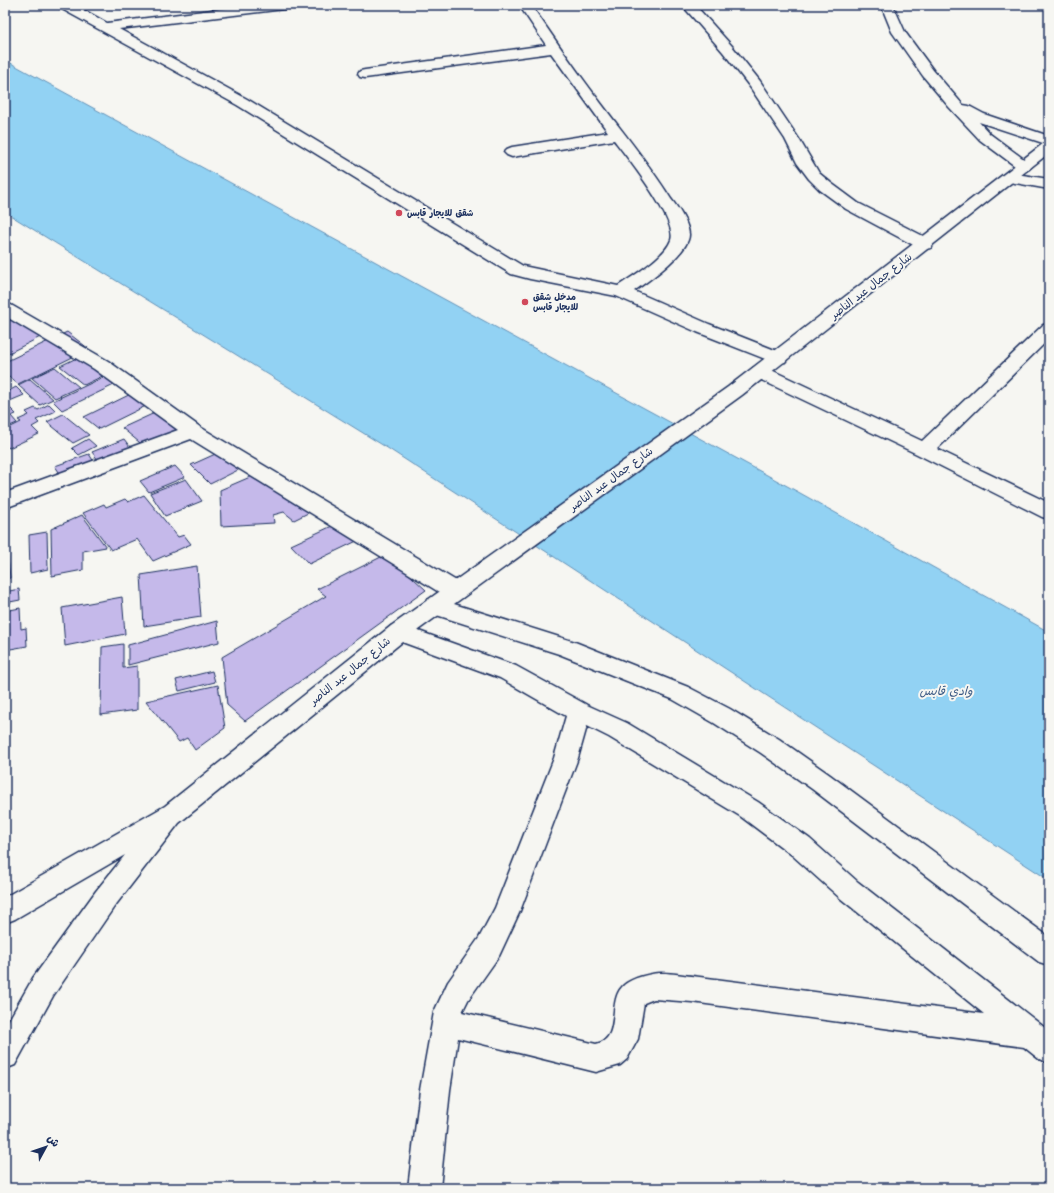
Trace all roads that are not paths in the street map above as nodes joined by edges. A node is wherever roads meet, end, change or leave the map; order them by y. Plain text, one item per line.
1 (66, 5) edge
2 (284, 5) edge
3 (525, 5) edge
4 (688, 5) edge
5 (887, 5) edge
6 (103, 27) junction
7 (555, 48) junction
8 (365, 74) dead end
9 (954, 104) junction
10 (618, 135) junction
11 (1049, 141) edge
12 (1049, 146) edge
13 (512, 152) dead end
14 (1024, 166) junction
15 (1009, 178) junction
16 (1049, 184) edge
17 (925, 244) junction
18 (621, 292) junction
19 (5, 309) edge
20 (1049, 329) edge
21 (779, 358) junction
22 (760, 372) junction
23 (193, 430) junction
24 (924, 450) junction
25 (5, 501) edge
26 (1049, 512) edge
27 (455, 592) junction
28 (435, 606) junction
29 (399, 632) junction
30 (579, 712) junction
31 (174, 813) junction
32 (5, 911) edge
33 (1049, 953) edge
34 (447, 1022) junction
35 (1040, 1042) edge
36 (5, 1055) edge
37 (424, 1188) edge

1 - 6 street
2 - 6 street
3 - 7 street
4 - 17 street
5 - 9 street
6 - 18 street
7 - 8 street
7 - 10 street
9 - 11 street
9 - 14 street
10 - 13 street
10 - 18 street
12 - 14 street, شارع جمال عبد الناصر
14 - 15 street, شارع جمال عبد الناصر
15 - 16 street
15 - 17 street, شارع جمال عبد الناصر
17 - 21 street, شارع جمال عبد الناصر
18 - 21 street
19 - 23 street
20 - 24 street
21 - 22 street, شارع جمال عبد الناصر
22 - 24 street
22 - 27 street, شارع جمال عبد الناصر
23 - 25 street
23 - 27 street
24 - 26 street
27 - 28 street, شارع جمال عبد الناصر
28 - 29 street, شارع جمال عبد الناصر
28 - 33 street
29 - 30 street
29 - 31 street, شارع جمال عبد الناصر
30 - 34 street
30 - 35 street
31 - 32 street
31 - 36 street
34 - 35 street
34 - 37 street

